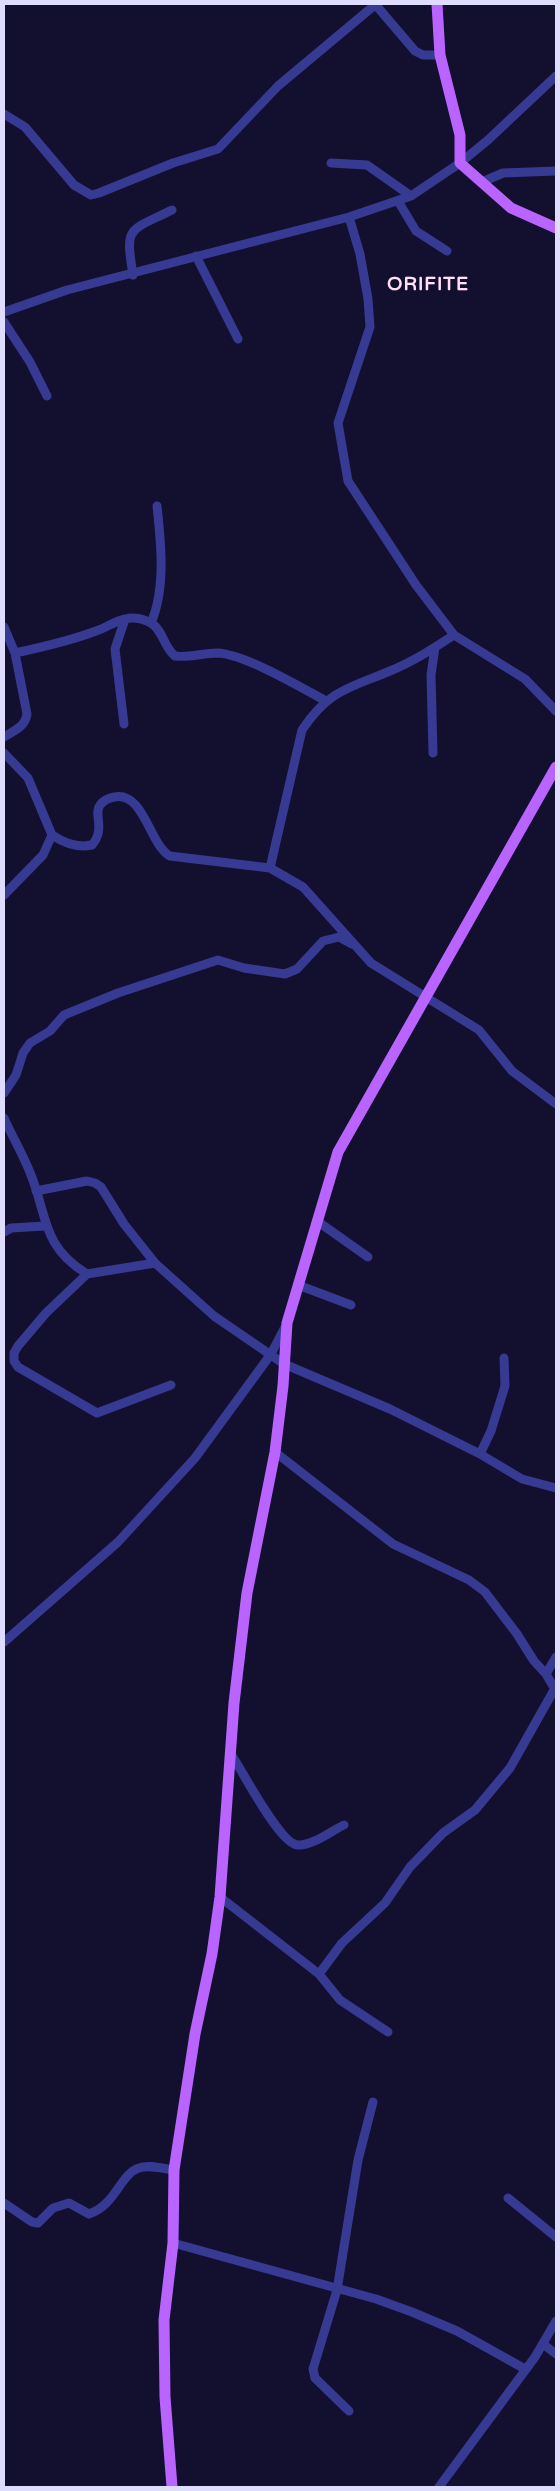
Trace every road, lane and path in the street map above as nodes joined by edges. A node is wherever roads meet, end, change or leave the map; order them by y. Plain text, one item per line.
1 (376, 4) edge
2 (437, 4) edge
3 (440, 55) junction
4 (556, 76) edge
5 (4, 114) edge
6 (331, 163) dead end
7 (460, 163) junction
8 (556, 172) edge
9 (482, 182) junction
10 (411, 196) junction
11 (398, 201) junction
12 (172, 210) dead end
13 (349, 217) junction
14 (556, 228) edge
15 (447, 252) dead end
16 (196, 256) junction
17 (133, 275) junction
18 (4, 312) edge
19 (4, 322) edge
20 (238, 339) dead end
21 (48, 396) dead end
22 (157, 506) dead end
23 (125, 618) junction
24 (151, 623) junction
25 (4, 627) edge
26 (454, 635) junction
27 (435, 647) junction
28 (15, 653) junction
29 (326, 700) junction
30 (556, 712) edge
31 (124, 724) dead end
32 (4, 736) edge
33 (4, 753) edge
34 (433, 753) dead end
35 (556, 767) edge
36 (52, 835) junction
37 (270, 868) junction
38 (4, 895) edge
39 (357, 946) junction
40 (425, 995) junction
41 (4, 1093) edge
42 (556, 1104) edge
43 (4, 1118) edge
44 (36, 1191) junction
45 (317, 1221) junction
46 (45, 1226) junction
47 (4, 1232) edge
48 (368, 1257) dead end
49 (155, 1263) junction
50 (87, 1274) junction
51 (298, 1285) junction
52 (351, 1305) dead end
53 (288, 1323) junction
54 (271, 1354) junction
55 (504, 1358) dead end
56 (284, 1364) junction
57 (171, 1386) dead end
58 (275, 1452) junction
59 (480, 1454) junction
60 (556, 1488) edge
61 (4, 1641) edge
62 (556, 1657) edge
63 (546, 1674) junction
64 (555, 1691) edge
65 (231, 1754) junction
66 (344, 1825) dead end
67 (220, 1897) junction
68 (318, 1974) junction
69 (388, 2032) dead end
70 (373, 2102) dead end
71 (174, 2170) junction
72 (508, 2198) dead end
73 (4, 2203) edge
74 (556, 2237) edge
75 (173, 2243) junction
76 (337, 2290) junction
77 (556, 2321) edge
78 (543, 2344) junction
79 (556, 2354) edge
80 (525, 2369) junction
81 (349, 2411) dead end
82 (172, 2487) edge
83 (439, 2487) edge

1 - 3 street
1 - 5 street
2 - 3 main road
3 - 7 main road
4 - 7 street
6 - 10 street
7 - 9 main road
7 - 10 street
8 - 9 street
9 - 14 main road
10 - 11 street
11 - 13 street
11 - 15 street
12 - 17 street
13 - 16 street
13 - 26 street
16 - 17 street
16 - 20 street
17 - 18 street
19 - 21 street
22 - 24 street
23 - 24 street
23 - 28 street
23 - 31 street
24 - 29 street
25 - 28 street
26 - 27 street
26 - 30 street
27 - 29 street
27 - 34 street
28 - 32 street
29 - 37 street
33 - 36 street
35 - 40 main road
36 - 37 street
36 - 38 street
37 - 39 street
39 - 40 street
39 - 41 street
40 - 42 street
40 - 45 main road
43 - 44 street
44 - 46 street
44 - 49 street
45 - 48 street
45 - 51 main road
46 - 47 street
46 - 50 street
49 - 50 street
49 - 54 street
50 - 57 street
51 - 52 street
51 - 53 main road
53 - 54 street
53 - 56 main road
54 - 56 street
54 - 61 street
55 - 59 street
56 - 58 main road
56 - 59 street
58 - 63 street
58 - 65 main road
59 - 60 street
62 - 63 street
63 - 64 street
64 - 68 street
65 - 66 street
65 - 67 main road
67 - 68 street
67 - 71 main road
68 - 69 street
70 - 76 street
71 - 73 street
71 - 75 main road
72 - 74 street
75 - 76 street
75 - 82 main road
76 - 80 street
76 - 81 street
77 - 78 street
78 - 79 street
78 - 80 street
80 - 83 street

